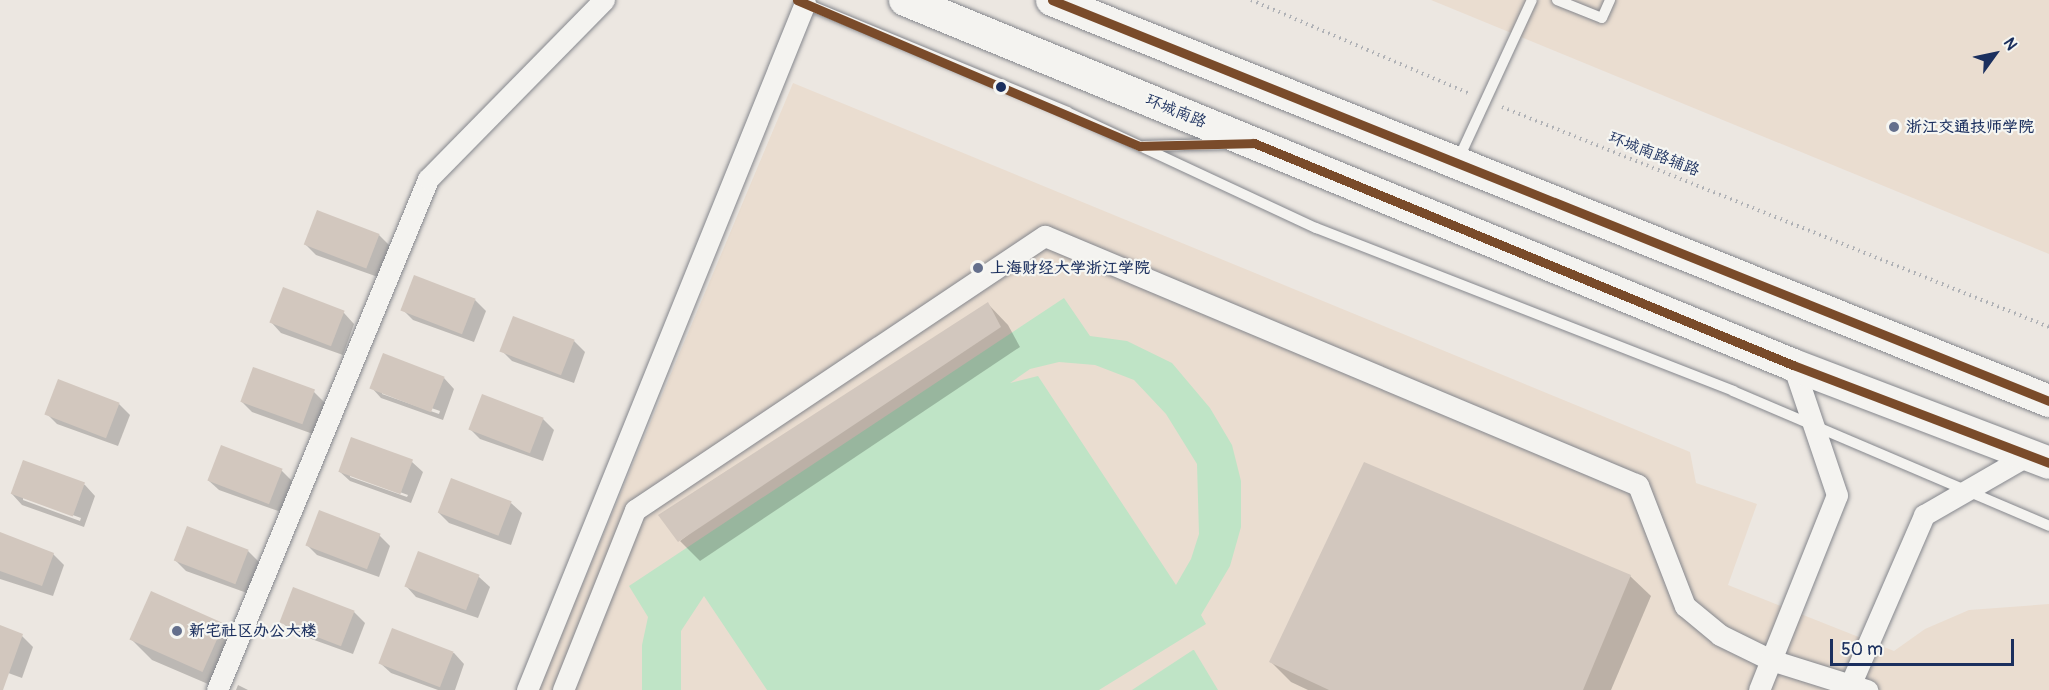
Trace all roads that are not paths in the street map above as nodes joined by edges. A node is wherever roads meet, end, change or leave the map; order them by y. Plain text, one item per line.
1 (604, 0) edge
2 (905, 0) edge
3 (1052, 0) edge
4 (1532, 0) edge
5 (1557, 0) edge
6 (1610, 0) edge
7 (801, 2) edge
8 (1254, 143) junction
9 (1140, 146) junction
10 (1457, 163) junction
11 (1793, 365) junction
12 (2049, 401) edge
13 (1814, 426) junction
14 (2039, 459) edge
15 (1966, 491) junction
16 (2049, 526) edge
17 (1772, 660) junction
18 (1856, 688) edge
19 (217, 690) edge
20 (527, 690) edge
21 (563, 690) edge
22 (1760, 690) edge

1 - 19 street
2 - 8 main road, 环城南路
3 - 10 main road
4 - 10 lane
5 - 6 lane
7 - 9 lane
7 - 20 street
8 - 9 lane
8 - 11 main road, 环城南路
9 - 13 lane
10 - 12 main road
11 - 13 street
11 - 14 main road, 环城南路
13 - 15 lane
13 - 17 street
14 - 15 street
15 - 16 lane
15 - 18 street
17 - 18 street
17 - 21 street
17 - 22 street

